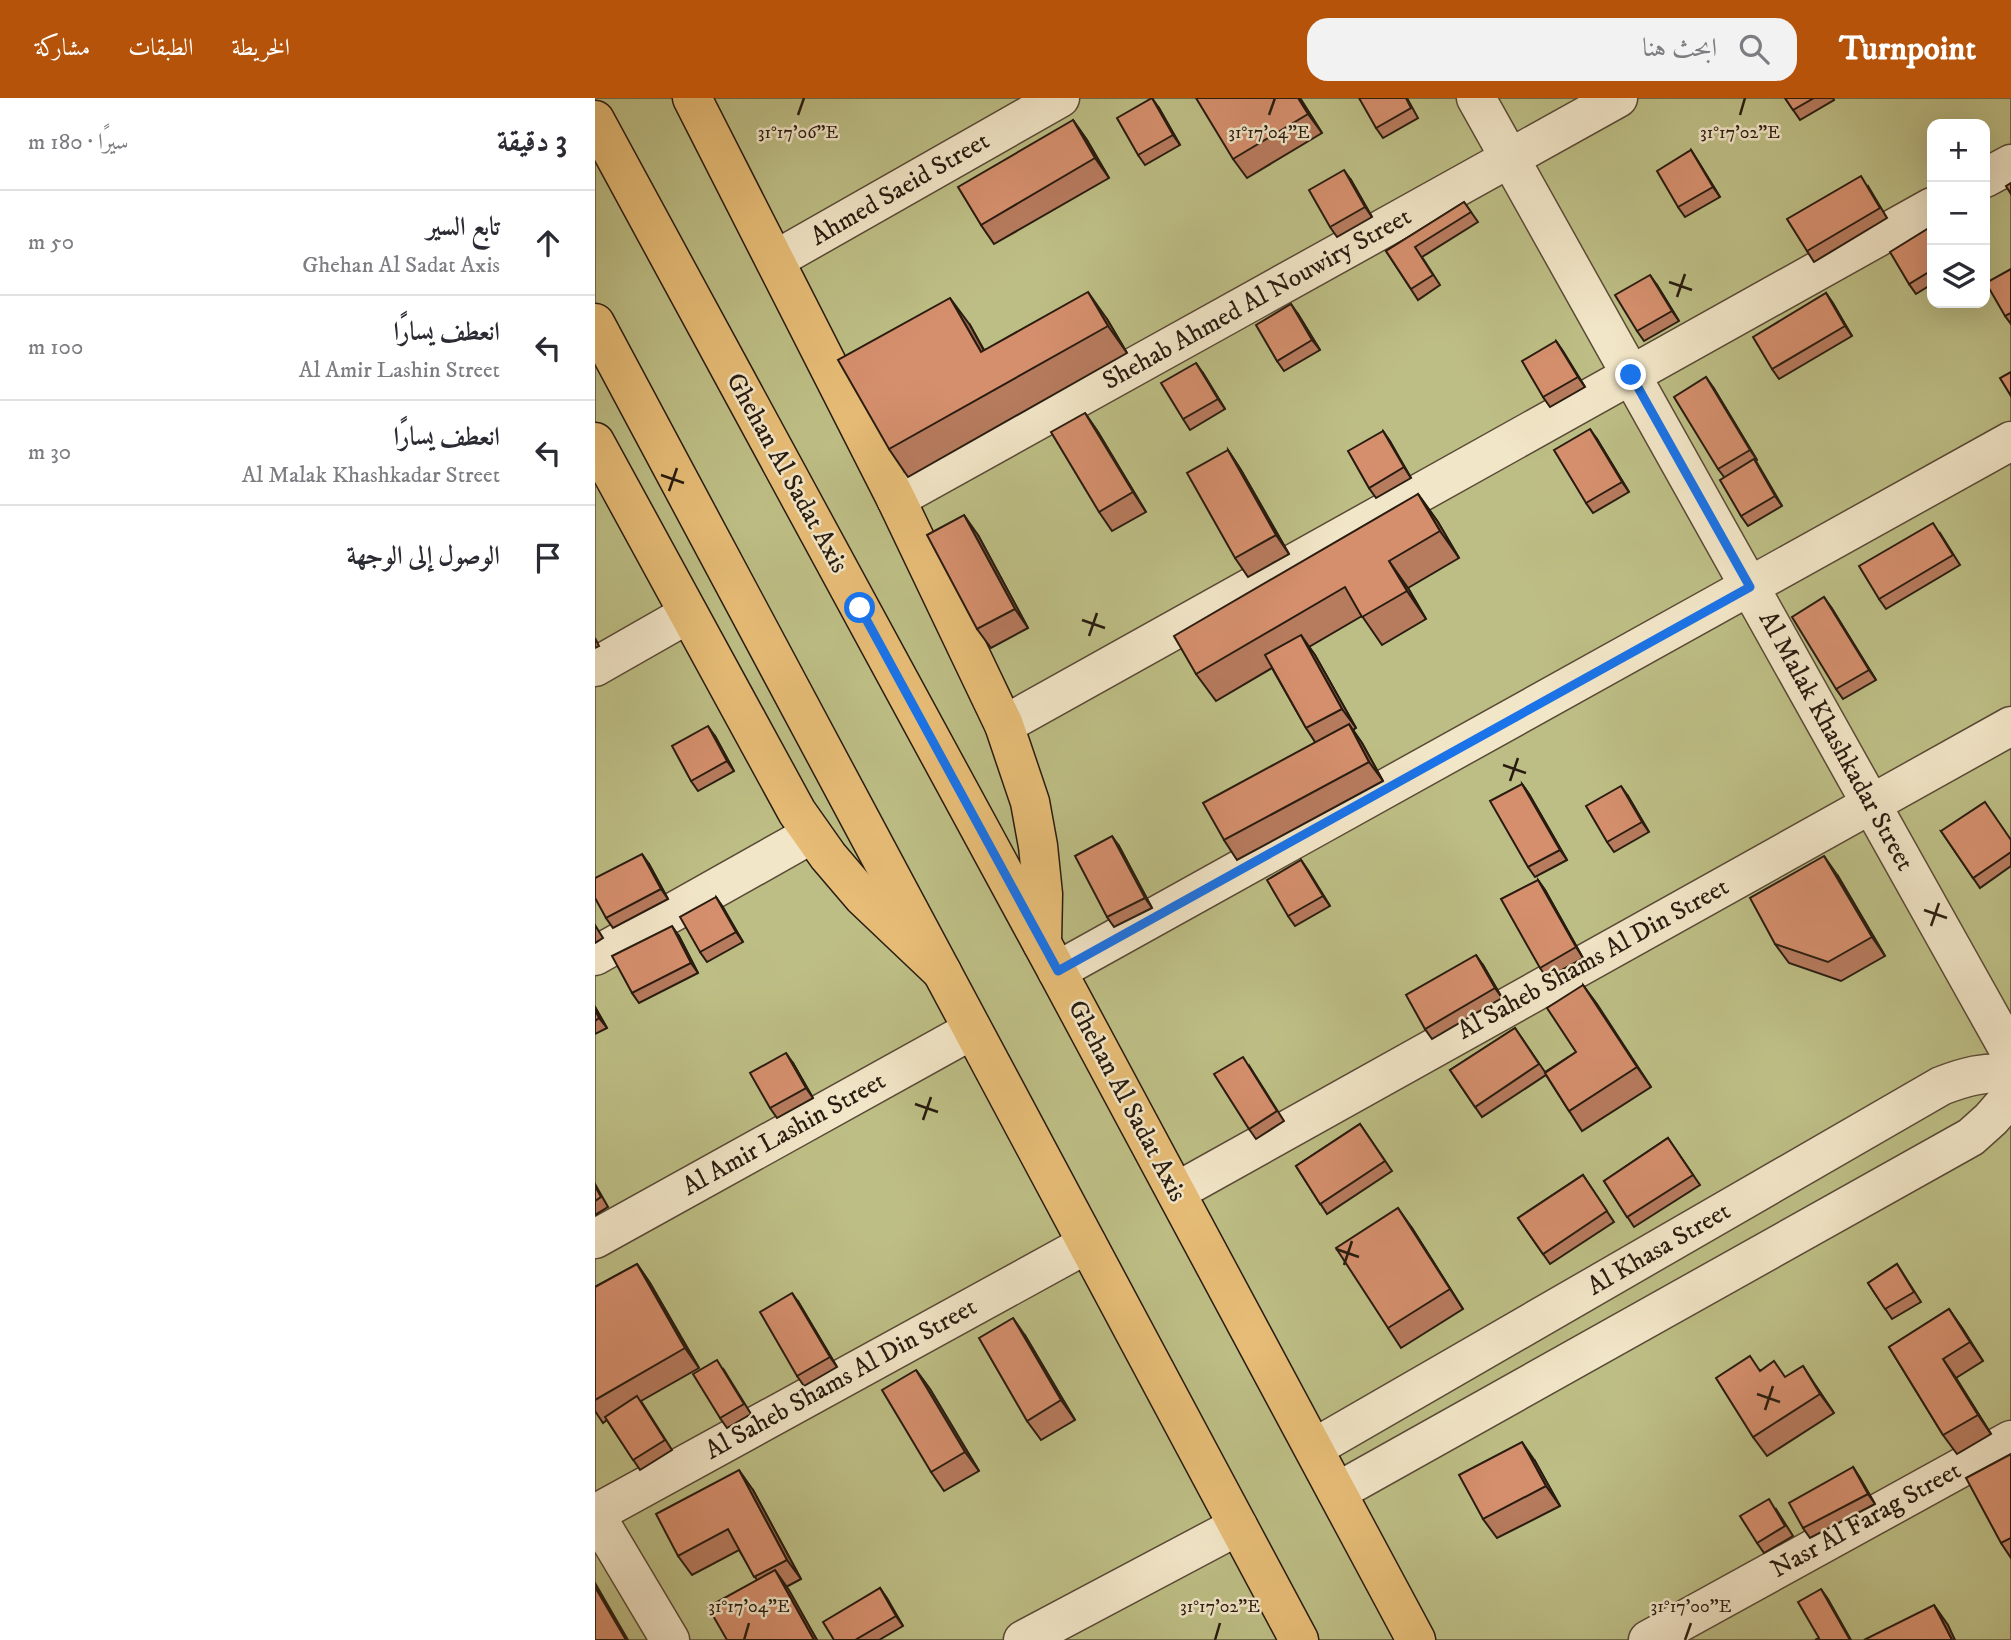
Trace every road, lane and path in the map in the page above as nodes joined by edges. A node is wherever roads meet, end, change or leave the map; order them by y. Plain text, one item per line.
1 (692, 98) edge
2 (1060, 98) edge
3 (1476, 98) edge
4 (1618, 98) edge
5 (595, 120) edge
6 (1510, 159) junction
7 (2011, 164) edge
8 (1990, 175) edge
9 (1927, 210) edge
10 (775, 260) junction
11 (595, 323) edge
12 (1631, 375) junction
13 (2011, 441) edge
14 (595, 442) edge
15 (896, 499) junction
16 (1750, 587) junction
17 (688, 614) junction
18 (595, 667) edge
19 (1004, 725) junction
20 (2011, 726) edge
21 (1870, 803) junction
22 (811, 834) junction
23 (595, 956) edge
24 (1050, 957) junction
25 (942, 972) junction
26 (972, 1030) junction
27 (2011, 1054) edge
28 (2011, 1074) edge
29 (2011, 1096) edge
30 (1176, 1192) junction
31 (595, 1239) edge
32 (1087, 1244) junction
33 (2011, 1440) edge
34 (1314, 1448) junction
35 (1336, 1492) junction
36 (595, 1514) edge
37 (1238, 1526) junction
38 (670, 1640) edge
39 (1023, 1640) edge
40 (1299, 1640) edge
41 (1416, 1640) edge
42 (1648, 1640) edge

1 - 10 main road
2 - 10 street, Ahmed Saeid Street
3 - 6 street, Al Malak Khashkadar Street
4 - 6 street, Shehab Ahmed Al Nouwiry Street
5 - 24 main road, Ghehan Al Sadat Axis
6 - 12 street, Al Malak Khashkadar Street
6 - 15 street, Shehab Ahmed Al Nouwiry Street
7 - 8 street
9 - 12 street
10 - 15 main road
11 - 25 main road
12 - 16 street, Al Malak Khashkadar Street
12 - 19 street
13 - 16 street
14 - 17 main road
15 - 19 main road
16 - 21 street, Al Malak Khashkadar Street
16 - 24 street
17 - 18 street
17 - 22 main road
19 - 24 main road
20 - 21 street, Al Saheb Shams Al Din Street
21 - 27 street, Al Malak Khashkadar Street
21 - 30 street, Al Saheb Shams Al Din Street
22 - 23 street
22 - 25 main road
24 - 30 main road, Ghehan Al Sadat Axis
25 - 26 main road
26 - 31 street, Al Amir Lashin Street
26 - 32 main road
28 - 34 street, Al Khasa Street
29 - 35 street, Al Khasa Street
30 - 34 main road, Ghehan Al Sadat Axis
32 - 36 street, Al Saheb Shams Al Din Street
32 - 37 main road
33 - 42 street, Nasr Al Farag Street
34 - 35 main road, Ghehan Al Sadat Axis
35 - 41 main road, Ghehan Al Sadat Axis
36 - 38 street
37 - 39 street
37 - 40 main road

